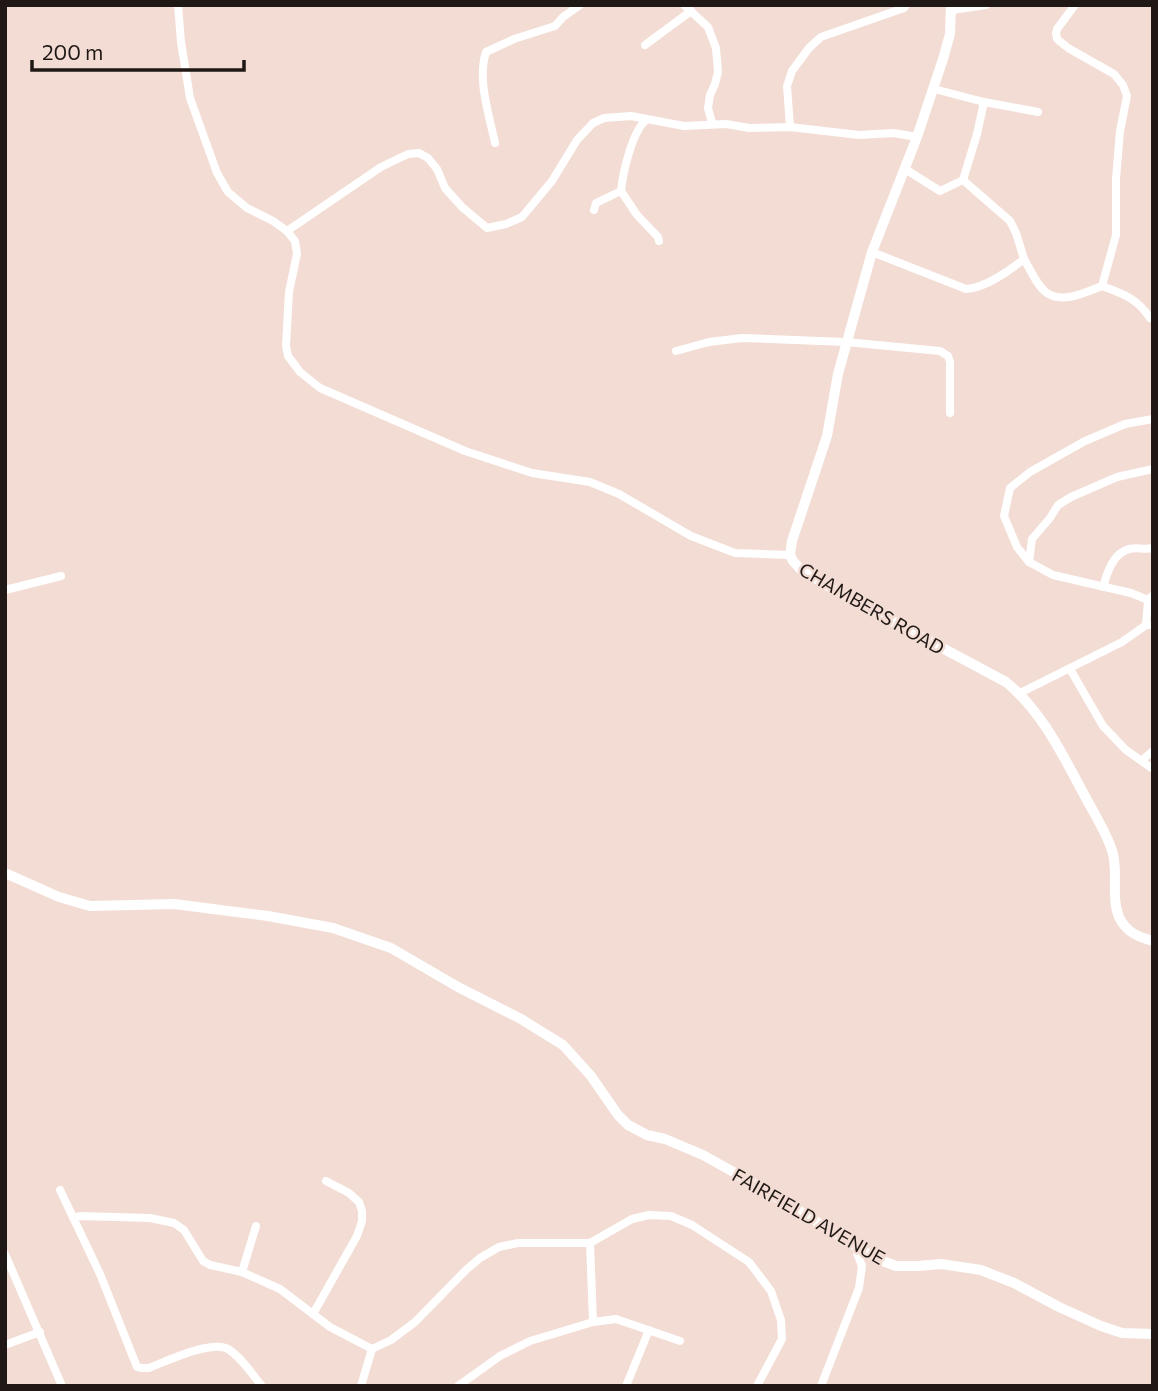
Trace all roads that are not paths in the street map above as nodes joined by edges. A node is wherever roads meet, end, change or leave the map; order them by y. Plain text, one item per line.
1 (178, 5) edge
2 (580, 5) edge
3 (906, 5) edge
4 (986, 5) edge
5 (1075, 5) edge
6 (951, 7) edge
7 (687, 8) edge
8 (645, 45) dead end
9 (934, 89) junction
10 (984, 102) junction
11 (1038, 112) dead end
12 (646, 120) junction
13 (712, 123) junction
14 (790, 127) junction
15 (917, 136) junction
16 (495, 143) dead end
17 (905, 169) junction
18 (963, 180) junction
19 (621, 191) junction
20 (594, 209) dead end
21 (287, 231) junction
22 (659, 241) dead end
23 (872, 252) junction
24 (1024, 259) junction
25 (1102, 286) junction
26 (1153, 319) edge
27 (846, 342) junction
28 (676, 351) dead end
29 (950, 414) dead end
30 (1153, 419) edge
31 (1153, 469) edge
32 (1153, 548) edge
33 (790, 555) junction
34 (1029, 562) junction
35 (61, 576) dead end
36 (1103, 587) junction
37 (5, 590) edge
38 (1150, 598) edge
39 (1150, 625) edge
40 (1070, 669) junction
41 (1020, 693) junction
42 (1153, 751) edge
43 (1142, 760) junction
44 (1153, 769) edge
45 (5, 873) edge
46 (1153, 941) edge
47 (326, 1181) dead end
48 (60, 1190) dead end
49 (73, 1218) junction
50 (256, 1226) dead end
51 (590, 1243) junction
52 (859, 1249) junction
53 (5, 1254) edge
54 (8, 1268) edge
55 (242, 1272) junction
56 (313, 1314) junction
57 (593, 1322) junction
58 (649, 1330) junction
59 (40, 1332) junction
60 (1153, 1334) edge
61 (680, 1341) dead end
62 (5, 1345) edge
63 (372, 1349) junction
64 (62, 1386) edge
65 (262, 1386) edge
66 (361, 1386) edge
67 (458, 1386) edge
68 (626, 1386) edge
69 (757, 1386) edge
70 (821, 1386) edge

1 - 21 street
2 - 16 street
3 - 14 street
4 - 6 street
5 - 25 street
6 - 9 street, CHAMBERS ROAD
7 - 8 street
7 - 13 street
9 - 10 street
9 - 15 street, CHAMBERS ROAD
10 - 11 street
10 - 18 street
12 - 13 street
12 - 19 street
12 - 21 street
13 - 14 street
14 - 15 street
15 - 17 street, CHAMBERS ROAD
17 - 18 street
17 - 23 street, CHAMBERS ROAD
18 - 24 street
19 - 20 street
19 - 22 street
21 - 33 street
23 - 24 street
23 - 27 street, CHAMBERS ROAD
24 - 25 street
25 - 26 street
27 - 28 street
27 - 29 street
27 - 33 street, CHAMBERS ROAD
30 - 34 street
31 - 34 street
32 - 36 street
33 - 41 street, CHAMBERS ROAD
34 - 36 street
35 - 37 street
36 - 38 street
38 - 39 street
39 - 40 street
40 - 41 street
40 - 43 street
41 - 46 street, CHAMBERS ROAD
42 - 43 street
43 - 44 street
45 - 52 street, FAIRFIELD AVENUE
47 - 56 street
48 - 49 street
49 - 55 street
49 - 65 street
50 - 55 street
51 - 57 street
51 - 63 street
51 - 69 street
52 - 60 street, FAIRFIELD AVENUE
52 - 70 street
53 - 54 street
54 - 59 street
55 - 56 street
56 - 63 street
57 - 58 street
57 - 67 street
58 - 61 street
58 - 68 street
59 - 62 street
59 - 64 street
63 - 66 street

